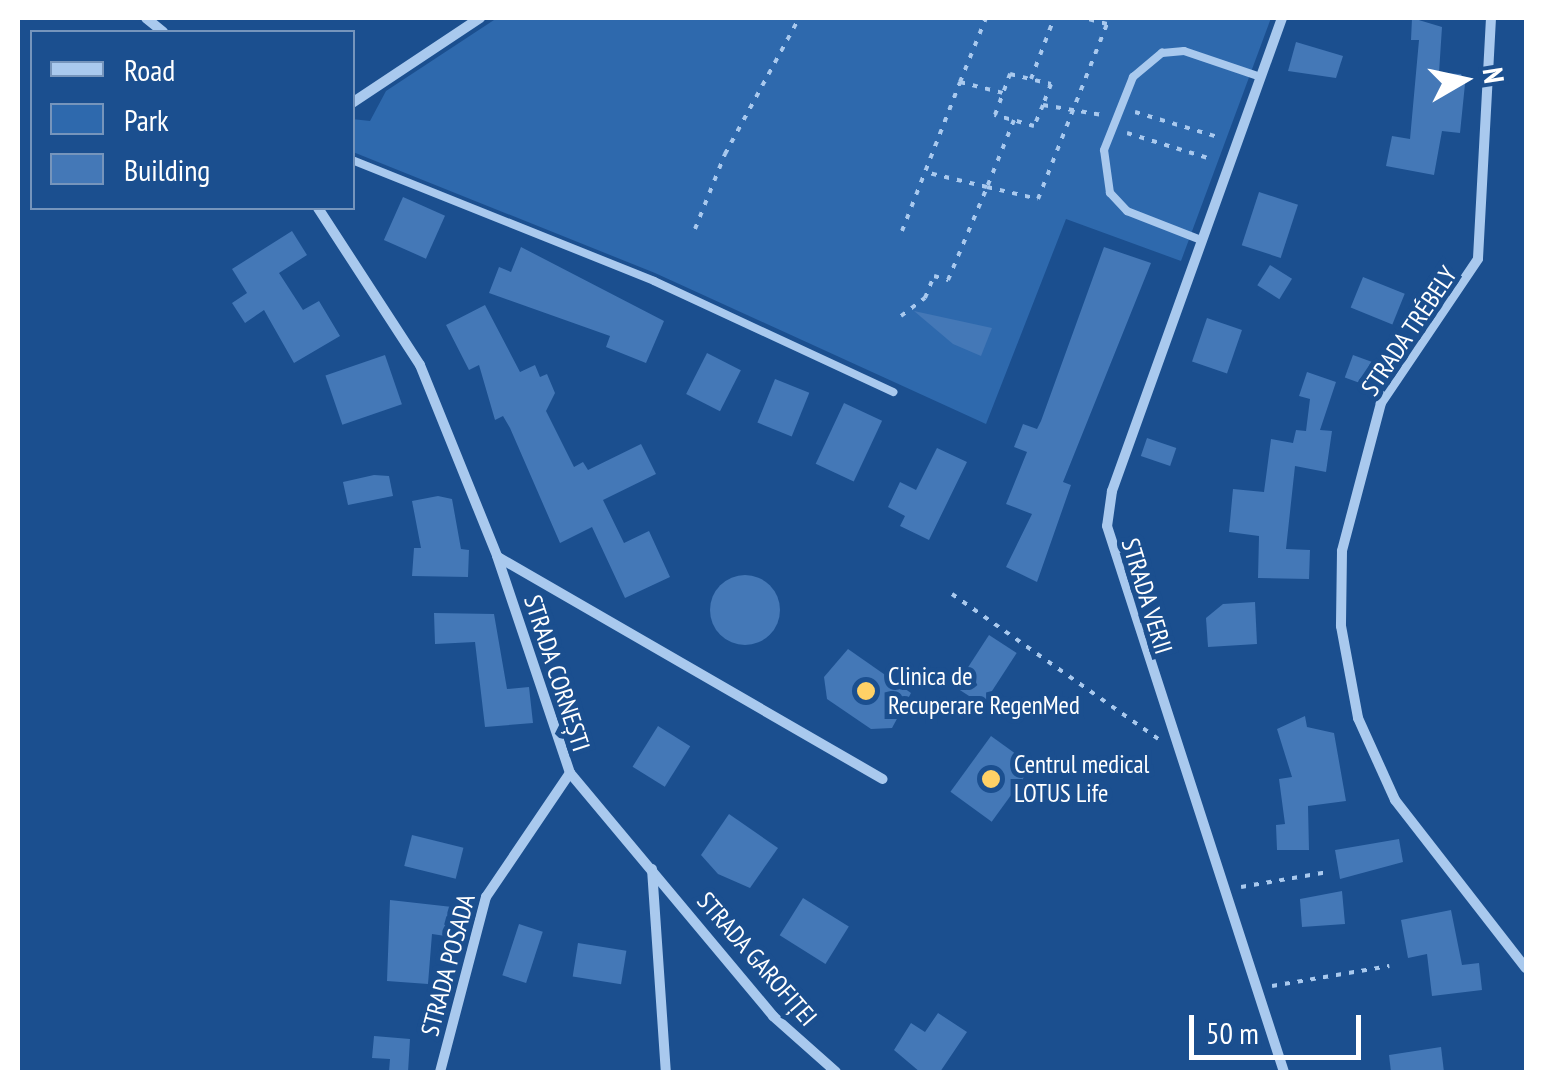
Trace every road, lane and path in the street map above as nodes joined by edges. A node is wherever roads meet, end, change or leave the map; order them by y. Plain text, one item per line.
1 (480, 18) edge
2 (800, 18) edge
3 (986, 18) edge
4 (1054, 18) edge
5 (1085, 18) edge
6 (1282, 18) edge
7 (1491, 18) edge
8 (1261, 77) junction
9 (1030, 79) junction
10 (960, 82) junction
11 (1003, 94) junction
12 (355, 100) edge
13 (1043, 105) junction
14 (1121, 108) junction
15 (1077, 111) junction
16 (1014, 120) junction
17 (1114, 124) junction
18 (1218, 137) dead end
19 (1211, 160) dead end
20 (355, 161) edge
21 (925, 172) junction
22 (987, 186) junction
23 (319, 210) edge
24 (695, 229) dead end
25 (902, 231) dead end
26 (1201, 240) junction
27 (901, 316) dead end
28 (893, 392) dead end
29 (497, 556) junction
30 (952, 594) dead end
31 (1158, 740) dead end
32 (570, 772) junction
33 (882, 779) dead end
34 (652, 868) junction
35 (1328, 872) dead end
36 (1241, 886) dead end
37 (1390, 966) dead end
38 (1526, 968) edge
39 (1272, 986) dead end
40 (440, 1072) edge
41 (666, 1072) edge
42 (836, 1072) edge
43 (1284, 1072) edge

1 - 12 street
2 - 24 path
3 - 10 path
4 - 9 path
5 - 15 path
6 - 8 street, STRADA VERII
7 - 38 street, STRADA TRÉBELY
8 - 14 lane
8 - 26 street, STRADA VERII
9 - 11 path
9 - 13 path
10 - 11 path
10 - 21 path
11 - 16 path
13 - 15 path
13 - 16 path
14 - 17 lane
14 - 18 path
15 - 17 path
15 - 22 path
16 - 22 path
17 - 19 path
17 - 26 lane
20 - 28 lane
21 - 22 path
21 - 25 path
22 - 27 path
23 - 29 street, STRADA CORNEȘTI
26 - 43 street, STRADA VERII
29 - 32 street, STRADA CORNEȘTI
29 - 33 street, STRADA CORNEȘTI
30 - 31 path
32 - 34 street, STRADA CORNEȘTI
32 - 40 street, STRADA POSADA
34 - 41 street
34 - 42 street, STRADA GAROFIȚEI
35 - 36 path
37 - 39 path

